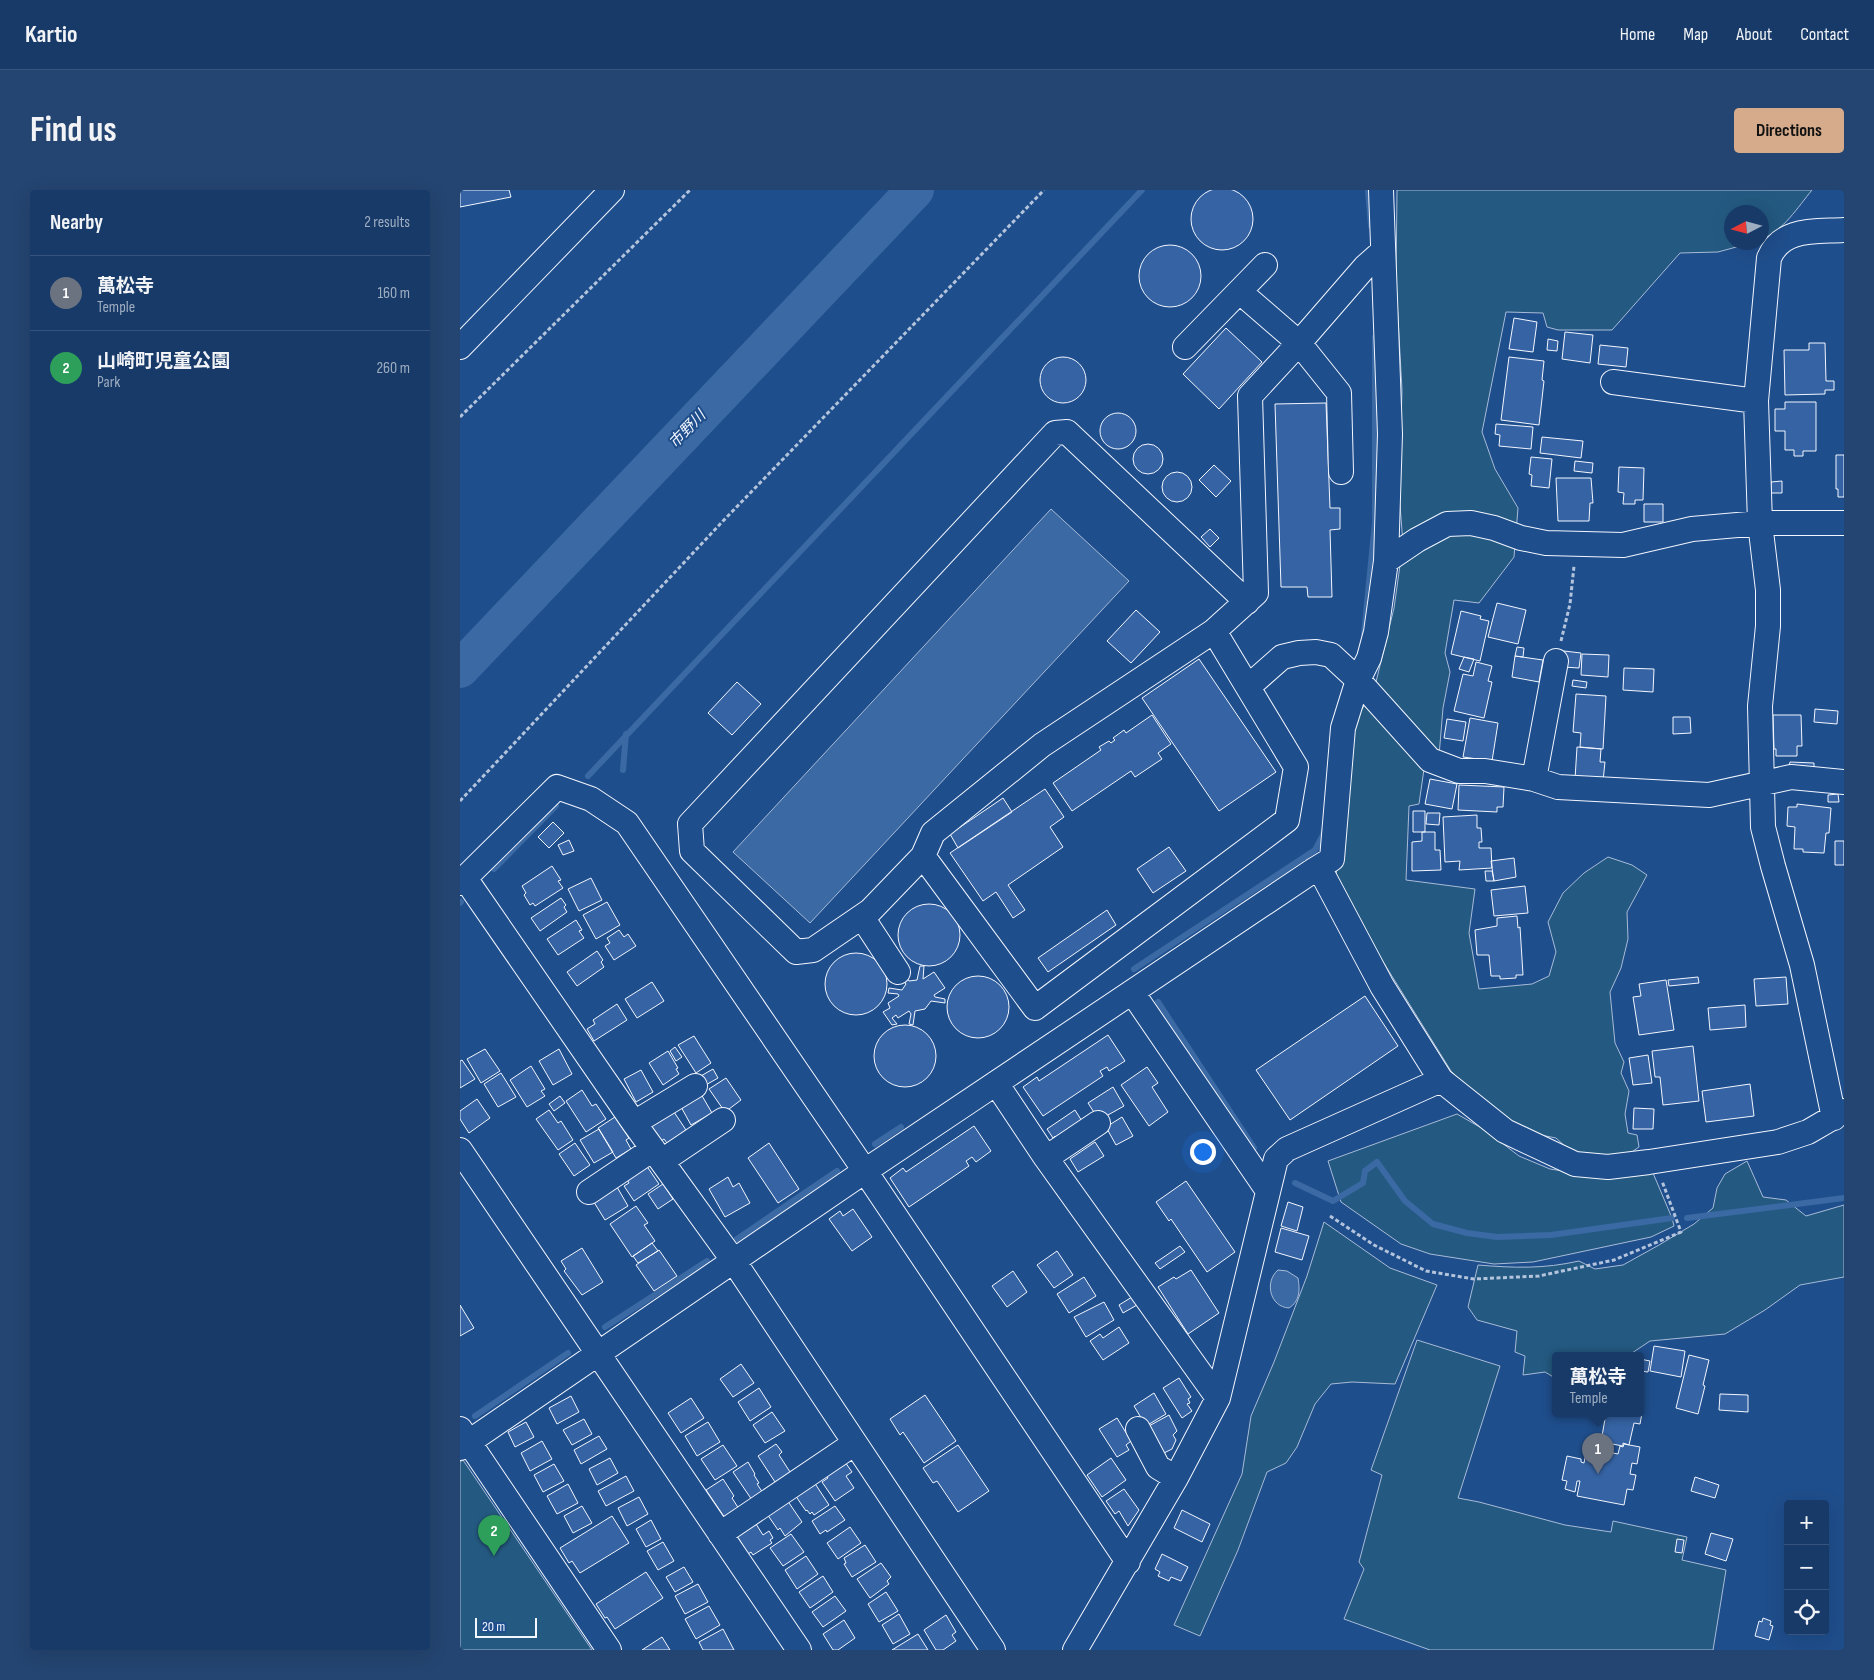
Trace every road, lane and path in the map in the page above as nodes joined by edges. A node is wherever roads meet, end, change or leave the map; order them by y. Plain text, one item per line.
1 (612, 190) edge
2 (690, 190) edge
3 (1044, 190) edge
4 (1381, 190) edge
5 (1844, 230) edge
6 (1383, 251) junction
7 (1265, 265) dead end
8 (1240, 292) junction
9 (1299, 343) junction
10 (460, 347) edge
11 (1185, 347) dead end
12 (1613, 382) dead end
13 (1756, 401) junction
14 (460, 417) edge
15 (1341, 472) dead end
16 (1760, 523) junction
17 (1844, 523) edge
18 (1576, 544) junction
19 (1386, 561) junction
20 (1247, 602) junction
21 (1214, 631) junction
22 (1556, 661) joint
23 (1358, 680) junction
24 (1248, 686) junction
25 (1534, 779) junction
26 (1844, 782) edge
27 (1763, 783) junction
28 (460, 802) edge
29 (923, 856) junction
30 (1314, 870) junction
31 (462, 880) edge
32 (862, 917) junction
33 (898, 972) dead end
34 (1132, 992) junction
35 (1441, 1080) junction
36 (996, 1083) junction
37 (695, 1086) dead end
38 (1839, 1114) edge
39 (723, 1120) dead end
40 (634, 1123) junction
41 (1098, 1123) dead end
42 (460, 1150) edge
43 (657, 1155) junction
44 (1046, 1158) junction
45 (1655, 1161) junction
46 (864, 1171) junction
47 (1268, 1191) junction
48 (589, 1192) dead end
49 (1330, 1216) dead end
50 (733, 1260) junction
51 (598, 1354) junction
52 (1218, 1398) junction
53 (1138, 1429) dead end
54 (463, 1440) edge
55 (855, 1443) junction
56 (1176, 1478) junction
57 (720, 1534) junction
58 (1128, 1562) junction
59 (609, 1650) edge
60 (799, 1650) edge
61 (993, 1650) edge
62 (1075, 1650) edge

1 - 10 street
2 - 14 path
3 - 28 path
4 - 6 street
5 - 13 street
6 - 9 street
6 - 19 street
7 - 8 street
8 - 9 street
8 - 11 street
9 - 15 street
9 - 20 street
12 - 13 street
13 - 16 street
16 - 17 street
16 - 18 street
16 - 27 street
18 - 19 street
18 - 22 path
19 - 23 street
20 - 21 street
20 - 32 street
21 - 24 street
21 - 29 street
22 - 25 street
23 - 24 street
23 - 25 street
23 - 30 street
24 - 29 street
25 - 27 street
26 - 27 street
27 - 38 street
29 - 32 street
30 - 34 street
30 - 35 street
31 - 40 street
31 - 46 street
32 - 33 street
34 - 36 street
34 - 47 street
35 - 45 street
35 - 47 street
36 - 44 street
36 - 46 street
37 - 40 street
38 - 45 street
39 - 43 street
40 - 43 street
41 - 44 street
42 - 51 street
43 - 48 street
43 - 50 street
44 - 52 street
45 - 49 path
46 - 50 street
46 - 58 street
47 - 52 street
50 - 51 street
50 - 55 street
51 - 54 street
51 - 57 street
52 - 56 street
53 - 56 street
54 - 59 street
55 - 57 street
55 - 61 street
56 - 58 street
57 - 60 street
58 - 62 street

